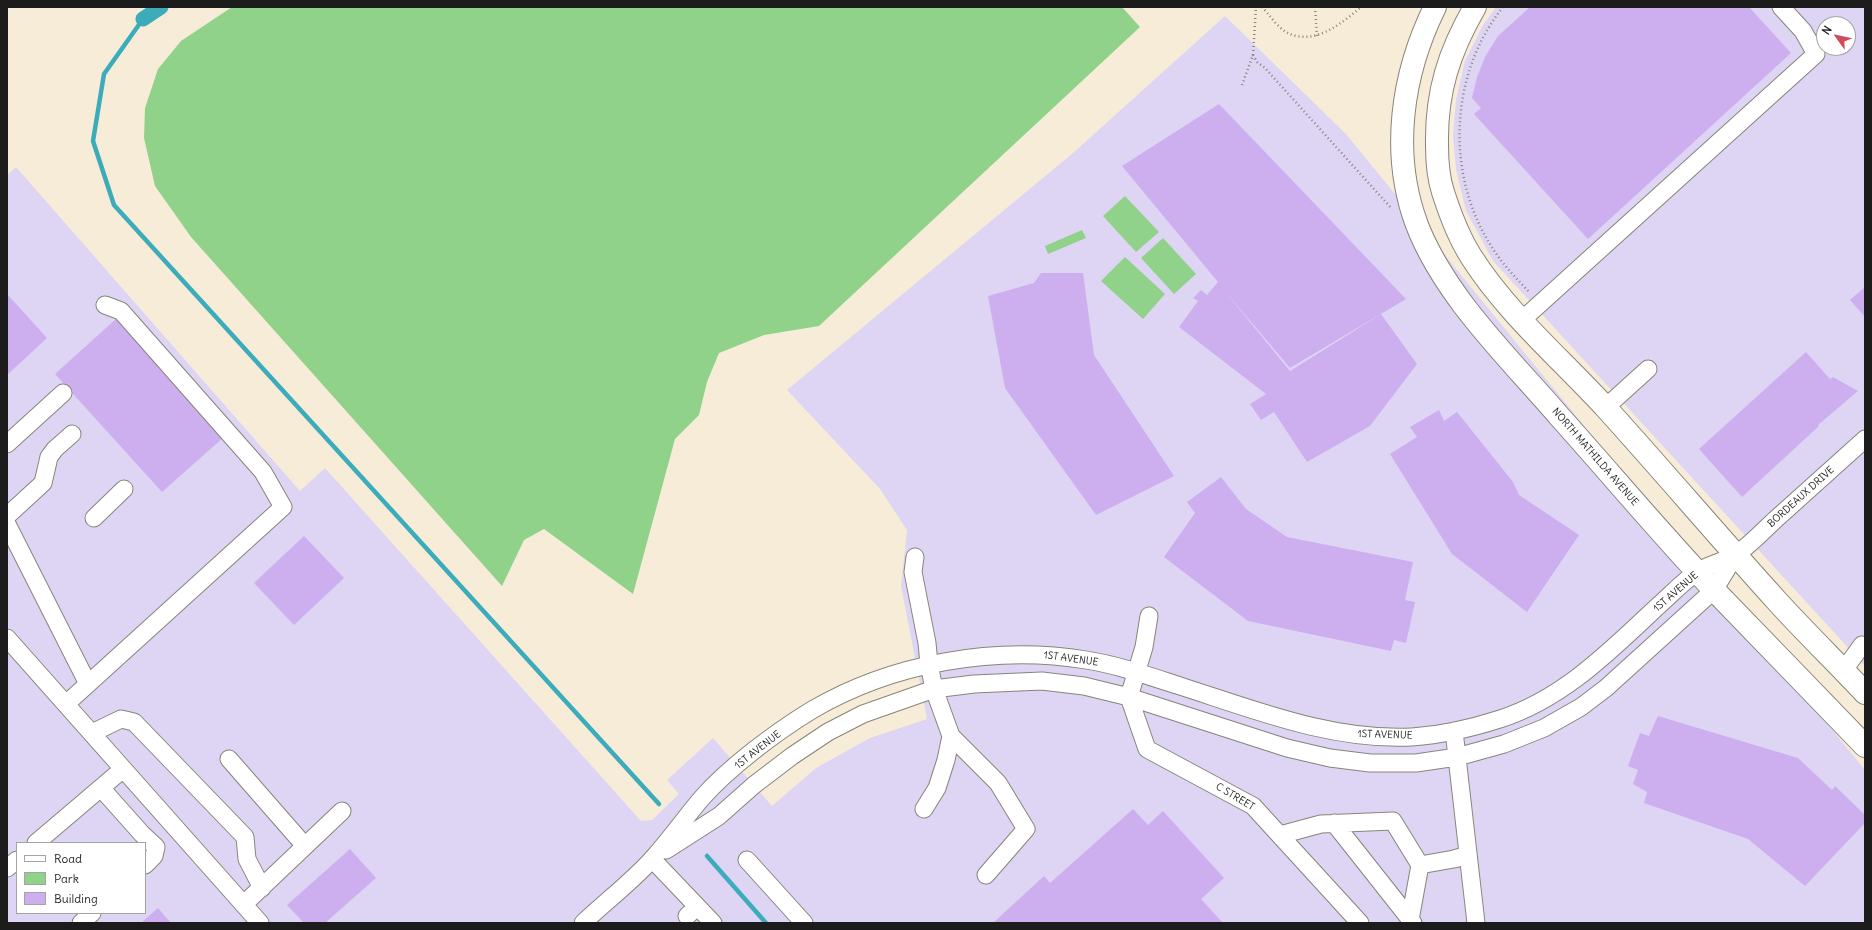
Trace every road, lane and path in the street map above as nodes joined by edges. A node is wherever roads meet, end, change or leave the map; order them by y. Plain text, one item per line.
1 (1262, 7) edge
2 (1316, 7) edge
3 (1361, 7) edge
4 (1435, 7) edge
5 (1475, 7) edge
6 (1503, 7) edge
7 (1780, 7) edge
8 (1256, 8) edge
9 (1317, 36) junction
10 (1253, 55) junction
11 (1242, 85) dead end
12 (1394, 210) dead end
13 (1540, 304) junction
14 (105, 305) dead end
15 (1522, 320) junction
16 (1648, 369) dead end
17 (63, 393) dead end
18 (1605, 408) junction
19 (72, 434) dead end
20 (1865, 439) edge
21 (7, 444) edge
22 (124, 489) dead end
23 (7, 516) edge
24 (94, 518) dead end
25 (7, 524) edge
26 (1736, 554) junction
27 (915, 557) dead end
28 (1697, 572) junction
29 (1714, 590) junction
30 (1149, 616) dead end
31 (7, 638) edge
32 (1862, 645) dead end
33 (929, 664) junction
34 (1844, 670) junction
35 (1136, 672) junction
36 (88, 684) junction
37 (934, 690) junction
38 (1865, 693) edge
39 (1129, 698) junction
40 (66, 704) junction
41 (1454, 731) junction
42 (92, 734) junction
43 (951, 736) junction
44 (1865, 746) edge
45 (1457, 757) junction
46 (229, 759) dead end
47 (123, 769) junction
48 (101, 788) junction
49 (924, 809) dead end
50 (342, 811) dead end
51 (1334, 823) junction
52 (181, 835) junction
53 (1280, 835) junction
54 (37, 842) edge
55 (305, 846) junction
56 (156, 847) junction
57 (1468, 855) junction
58 (652, 859) junction
59 (747, 860) dead end
60 (16, 861) edge
61 (146, 864) edge
62 (1420, 864) junction
63 (7, 868) edge
64 (986, 875) dead end
65 (262, 888) junction
66 (244, 904) junction
67 (91, 914) edge
68 (1412, 922) edge
69 (81, 923) edge
70 (260, 923) edge
71 (583, 923) edge
72 (713, 923) edge
73 (804, 923) edge
74 (1360, 923) edge
75 (1476, 923) edge

1 - 9 path
2 - 9 path
3 - 9 path
4 - 28 main road, NORTH MATHILDA AVENUE
5 - 15 main road
6 - 13 path
7 - 13 street
8 - 10 path
10 - 11 path
10 - 12 path
13 - 15 street
14 - 36 street
15 - 18 main road
16 - 18 street
17 - 21 street
18 - 26 main road
19 - 23 street
20 - 26 street, BORDEAUX DRIVE
22 - 24 street
25 - 36 street
26 - 28 street, 1ST AVENUE
26 - 29 street, 1ST AVENUE
26 - 34 main road
27 - 33 street
28 - 29 main road, NORTH MATHILDA AVENUE
28 - 41 street, 1ST AVENUE
29 - 44 main road, NORTH MATHILDA AVENUE
29 - 45 street, 1ST AVENUE
30 - 35 street
31 - 40 street
32 - 34 street
33 - 35 street, 1ST AVENUE
33 - 37 street
33 - 58 street, 1ST AVENUE
34 - 38 main road
35 - 39 street
35 - 41 street, 1ST AVENUE
36 - 40 street
37 - 39 street, 1ST AVENUE
37 - 43 street
37 - 58 street, 1ST AVENUE
39 - 45 street, 1ST AVENUE
39 - 53 street, C STREET
40 - 42 street
41 - 45 street
42 - 47 street
42 - 65 street
43 - 49 street
43 - 64 street
45 - 57 street
46 - 55 street
47 - 48 street
47 - 52 street
48 - 54 street
48 - 56 street
50 - 55 street
51 - 53 street
51 - 62 street
51 - 68 street
52 - 56 street
52 - 66 street
53 - 74 street, C STREET
55 - 65 street
56 - 61 street
57 - 62 street
57 - 75 street
58 - 71 street, 1ST AVENUE
58 - 72 street
59 - 73 street
60 - 63 street
62 - 68 street
65 - 66 street
66 - 70 street
67 - 69 street

